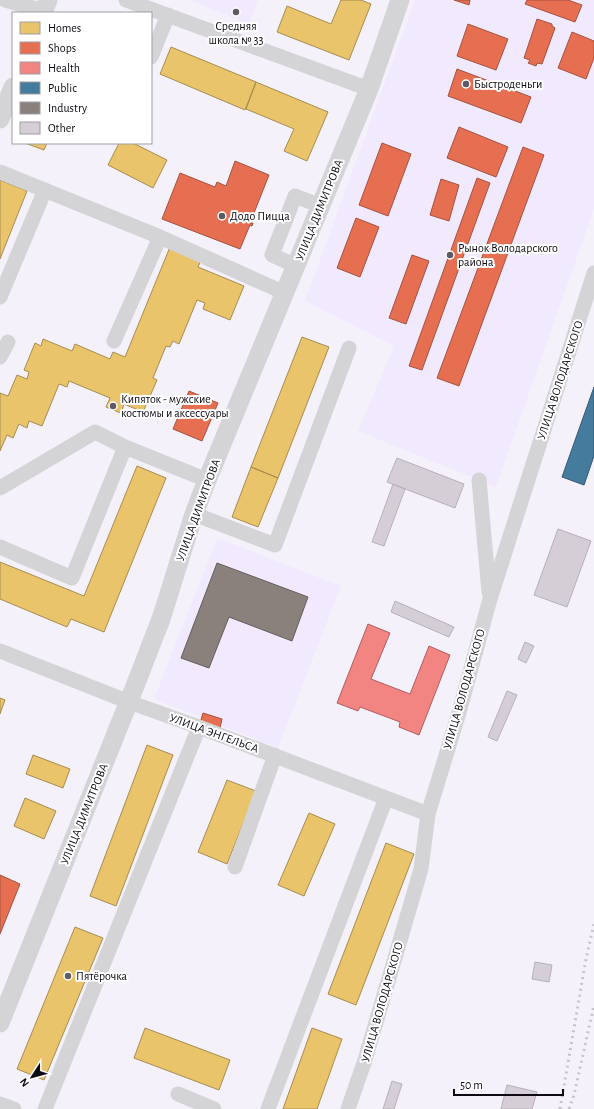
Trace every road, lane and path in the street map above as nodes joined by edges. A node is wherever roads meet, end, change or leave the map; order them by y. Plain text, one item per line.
1 (4, 0) edge
2 (126, 0) edge
3 (400, 0) edge
4 (45, 8) edge
5 (168, 15) junction
6 (152, 55) edge
7 (369, 89) junction
8 (12, 90) edge
9 (0, 120) edge
10 (0, 172) edge
11 (45, 190) junction
12 (321, 206) junction
13 (160, 237) junction
14 (296, 266) junction
15 (594, 273) edge
16 (285, 293) junction
17 (0, 297) edge
18 (114, 341) dead end
19 (8, 342) dead end
20 (349, 348) dead end
21 (0, 357) edge
22 (125, 447) junction
23 (207, 480) junction
24 (479, 480) dead end
25 (0, 488) edge
26 (194, 514) junction
27 (0, 547) edge
28 (490, 599) junction
29 (0, 652) edge
30 (129, 702) junction
31 (199, 726) junction
32 (274, 755) junction
33 (386, 798) junction
34 (428, 814) junction
35 (235, 867) dead end
36 (0, 1022) edge
37 (178, 1094) dead end
38 (0, 1104) edge
39 (14, 1109) edge
40 (45, 1109) edge
41 (214, 1109) edge
42 (268, 1109) edge
43 (348, 1109) edge

1 - 4 street
2 - 5 street
3 - 7 main road, УЛИЦА ДИМИТРОВА
5 - 6 street
5 - 7 street
7 - 12 main road, УЛИЦА ДИМИТРОВА
8 - 9 main road
10 - 11 street
11 - 13 street
11 - 17 street
12 - 14 main road, УЛИЦА ДИМИТРОВА
12 - 14 street
13 - 16 street
13 - 18 street
14 - 16 main road, УЛИЦА ДИМИТРОВА
15 - 28 street, УЛИЦА ВОЛОДАРСКОГО
16 - 23 main road, УЛИЦА ДИМИТРОВА
19 - 21 street
20 - 26 street
22 - 23 street
22 - 25 street
22 - 27 street
23 - 26 main road, УЛИЦА ДИМИТРОВА
24 - 28 street
26 - 30 main road, УЛИЦА ДИМИТРОВА
28 - 34 street, УЛИЦА ВОЛОДАРСКОГО
29 - 30 street, УЛИЦА ЭНГЕЛЬСА
30 - 31 street, УЛИЦА ЭНГЕЛЬСА
30 - 36 main road, УЛИЦА ДИМИТРОВА
31 - 32 street, УЛИЦА ЭНГЕЛЬСА
31 - 40 street
32 - 33 street, УЛИЦА ЭНГЕЛЬСА
32 - 35 street
33 - 34 street, УЛИЦА ЭНГЕЛЬСА
33 - 42 street
34 - 43 street, УЛИЦА ВОЛОДАРСКОГО
37 - 41 street
38 - 39 street

